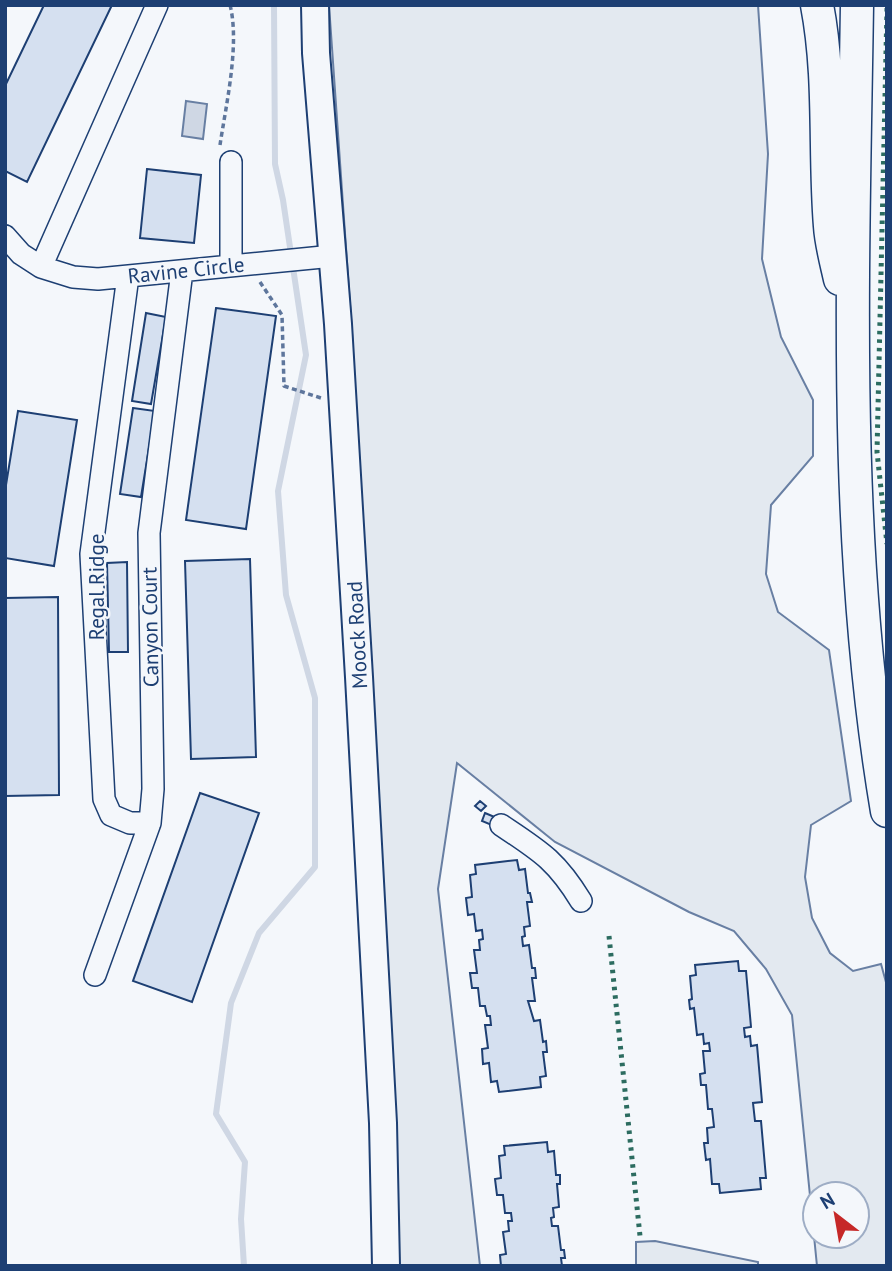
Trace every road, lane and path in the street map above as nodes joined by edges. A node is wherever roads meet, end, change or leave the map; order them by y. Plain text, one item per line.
1 (157, 5) edge
2 (230, 5) edge
3 (315, 5) edge
4 (817, 5) edge
5 (857, 5) edge
6 (231, 162) joint
7 (5, 236) edge
8 (322, 258) junction
9 (231, 265) junction
10 (41, 267) junction
11 (182, 271) junction
12 (128, 276) junction
13 (853, 348) junction
14 (314, 396) dead end
15 (887, 810) edge
16 (150, 823) junction
17 (501, 825) dead end
18 (581, 901) dead end
19 (95, 975) dead end
20 (386, 1266) edge

1 - 10 street
2 - 6 path
3 - 8 main road, Moock Road
4 - 13 highway
5 - 13 highway
6 - 9 street
7 - 10 street, Ravine Circle
8 - 9 street, Ravine Circle
8 - 20 main road, Moock Road
9 - 11 street, Ravine Circle
9 - 14 path
10 - 12 street, Ravine Circle
11 - 12 street, Ravine Circle
11 - 16 street, Canyon Court
12 - 16 street, Regal Ridge
13 - 15 highway
16 - 19 street, Canyon Court
17 - 18 street

